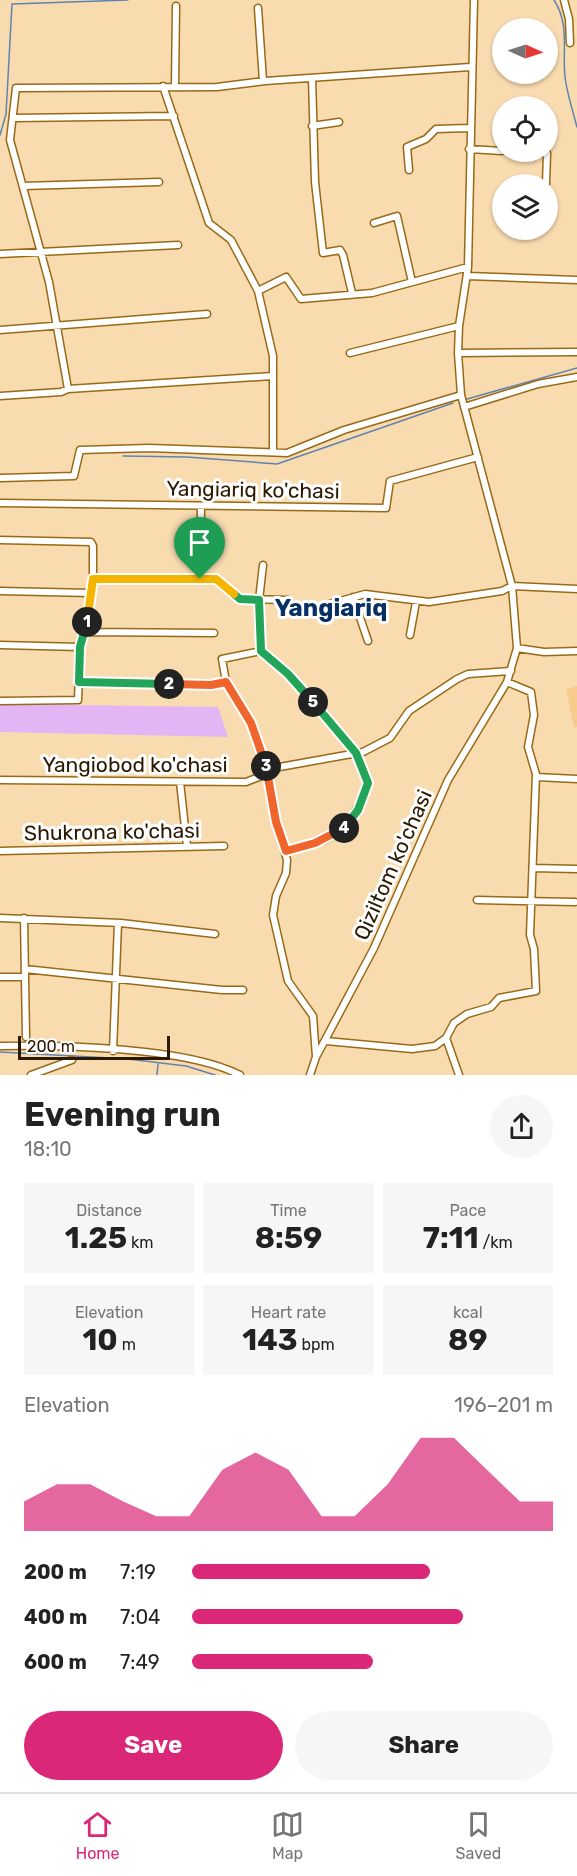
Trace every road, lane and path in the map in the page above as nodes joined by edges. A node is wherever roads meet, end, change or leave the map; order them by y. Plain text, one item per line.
1 (564, 0) edge
2 (474, 1) edge
3 (176, 6) dead end
4 (258, 8) dead end
5 (570, 43) dead end
6 (470, 66) junction
7 (312, 78) junction
8 (262, 81) junction
9 (163, 86) junction
10 (175, 86) junction
11 (174, 116) junction
12 (14, 118) junction
13 (339, 122) dead end
14 (312, 126) junction
15 (469, 128) junction
16 (469, 149) junction
17 (492, 150) edge
18 (409, 170) dead end
19 (159, 182) dead end
20 (23, 186) junction
21 (374, 223) dead end
22 (178, 245) dead end
23 (42, 251) junction
24 (0, 254) edge
25 (468, 267) junction
26 (467, 276) junction
27 (577, 280) edge
28 (412, 282) junction
29 (258, 291) junction
30 (352, 294) junction
31 (207, 314) dead end
32 (56, 326) junction
33 (459, 326) junction
34 (0, 330) edge
35 (577, 352) edge
36 (350, 353) dead end
37 (458, 353) junction
38 (272, 376) junction
39 (577, 377) edge
40 (68, 389) junction
41 (461, 395) junction
42 (0, 396) edge
43 (464, 407) junction
44 (273, 451) junction
45 (478, 457) junction
46 (0, 478) edge
47 (0, 503) edge
48 (201, 506) junction
49 (0, 540) edge
50 (263, 565) dead end
51 (93, 579) junction
52 (200, 579) junction
53 (512, 586) junction
54 (577, 590) edge
55 (0, 591) edge
56 (91, 593) junction
57 (353, 597) junction
58 (259, 600) junction
59 (416, 602) junction
60 (86, 632) junction
61 (214, 633) dead end
62 (410, 635) dead end
63 (368, 641) dead end
64 (0, 645) edge
65 (80, 647) junction
66 (517, 648) junction
67 (261, 651) junction
68 (577, 651) edge
69 (511, 670) junction
70 (79, 682) junction
71 (226, 682) junction
72 (507, 682) junction
73 (0, 700) edge
74 (356, 753) junction
75 (267, 771) junction
76 (536, 777) junction
77 (577, 779) edge
78 (0, 780) edge
79 (180, 782) junction
80 (187, 846) junction
81 (224, 846) dead end
82 (0, 851) edge
83 (286, 851) junction
84 (532, 868) junction
85 (577, 869) edge
86 (477, 900) dead end
87 (531, 902) junction
88 (575, 902) dead end
89 (0, 918) edge
90 (24, 918) junction
91 (118, 923) junction
92 (215, 934) dead end
93 (25, 969) junction
94 (0, 977) edge
95 (25, 977) junction
96 (116, 977) junction
97 (243, 990) dead end
98 (26, 1037) dead end
99 (446, 1038) junction
100 (326, 1041) junction
101 (0, 1046) edge
102 (113, 1051) junction
103 (316, 1058) junction
104 (72, 1060) dead end
105 (31, 1075) edge
106 (240, 1075) edge
107 (310, 1075) edge
108 (459, 1075) edge

1 - 5 street
2 - 6 street
3 - 10 street
4 - 8 street
6 - 7 street
6 - 15 street
7 - 8 street
7 - 14 street
8 - 10 street
9 - 10 street
9 - 11 street, Yangiariq ko'chasi
9 - 12 street
11 - 12 street
11 - 29 street, Yangiariq ko'chasi
12 - 20 street
13 - 14 street
14 - 30 street
15 - 16 street
15 - 18 street
16 - 17 street
16 - 25 street
19 - 20 street
20 - 23 street
21 - 28 street
22 - 23 street
23 - 24 street
23 - 32 street
25 - 26 street
25 - 28 street
26 - 27 street
26 - 33 street
28 - 30 street
29 - 30 street
29 - 38 street, Yangiariq ko'chasi
31 - 32 street
32 - 34 street
32 - 40 street
33 - 36 street
33 - 37 street
35 - 37 street
37 - 41 street
38 - 40 street
38 - 44 street, Yangiariq ko'chasi
39 - 43 street
40 - 42 street
41 - 43 street
41 - 44 street, Yangiariq ko'chasi
43 - 45 street
44 - 46 street, Yangiariq ko'chasi
45 - 48 street, Yangiariq ko'chasi
45 - 53 street
47 - 48 street, Yangiariq ko'chasi
48 - 52 street
49 - 51 street
50 - 58 street
51 - 52 street
51 - 56 street
52 - 58 street
53 - 54 street
53 - 59 street
53 - 66 street
55 - 56 street
56 - 60 street
57 - 58 street
57 - 59 street
57 - 63 street
58 - 67 street
59 - 62 street
60 - 61 street
60 - 65 street
64 - 65 street
65 - 70 street
66 - 68 street
66 - 69 street, Qiziltom ko'chasi
67 - 71 street
67 - 74 street
69 - 72 street, Qiziltom ko'chasi
69 - 74 street
70 - 71 street
70 - 73 street
71 - 75 street
72 - 76 street
72 - 100 street, Qiziltom ko'chasi
74 - 75 street
74 - 83 street
75 - 79 street, Yangiobod ko'chasi
75 - 83 street
76 - 77 street
76 - 84 street
78 - 79 street, Yangiobod ko'chasi
79 - 80 street
80 - 81 street, Shukrona ko'chasi
80 - 82 street, Shukrona ko'chasi
83 - 103 street
84 - 85 street
84 - 87 street
86 - 87 street
87 - 88 street
87 - 99 street
89 - 90 street
90 - 91 street
90 - 93 street
91 - 92 street
91 - 96 street
93 - 95 street
93 - 96 street
94 - 95 street
95 - 98 street
96 - 97 street
96 - 102 street
99 - 100 street
99 - 108 street
100 - 103 street, Qiziltom ko'chasi
101 - 102 street
102 - 106 street
103 - 107 street, Qiziltom ko'chasi
104 - 105 street

